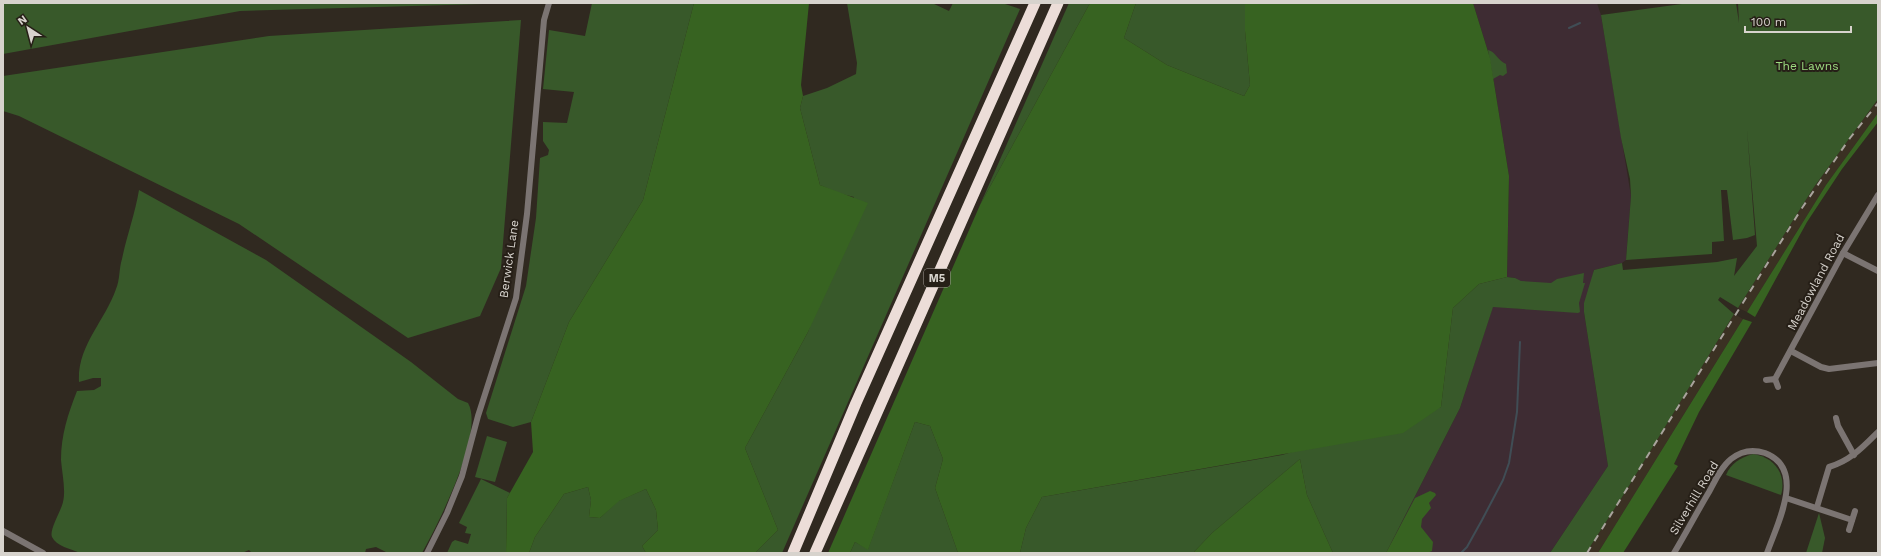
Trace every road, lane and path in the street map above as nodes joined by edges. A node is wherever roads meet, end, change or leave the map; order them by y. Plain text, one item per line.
1 (549, 3) edge
2 (1035, 3) edge
3 (1058, 3) edge
4 (1878, 195) edge
5 (1843, 253) junction
6 (1878, 271) edge
7 (1791, 351) junction
8 (1878, 363) edge
9 (1775, 379) junction
10 (1766, 380) dead end
11 (1778, 387) dead end
12 (1836, 418) dead end
13 (1878, 432) edge
14 (1854, 455) junction
15 (1786, 498) junction
16 (1816, 507) junction
17 (1855, 511) dead end
18 (1852, 520) junction
19 (1849, 530) dead end
20 (3, 531) edge
21 (43, 553) edge
22 (427, 553) edge
23 (793, 553) edge
24 (815, 553) edge
25 (1674, 553) edge
26 (1767, 553) edge

1 - 22 street, Berwick Lane
2 - 23 highway, M5
3 - 24 highway, M5
4 - 5 street, Meadowland Road
5 - 6 street
5 - 7 street, Meadowland Road
7 - 8 street
7 - 9 street, Meadowland Road
9 - 10 street
9 - 11 street
12 - 14 street
13 - 14 street
14 - 16 street
15 - 16 street
15 - 25 street, Silverhill Road
15 - 26 street, Silverhill Road
16 - 18 street
17 - 18 street
18 - 19 street
20 - 21 street

